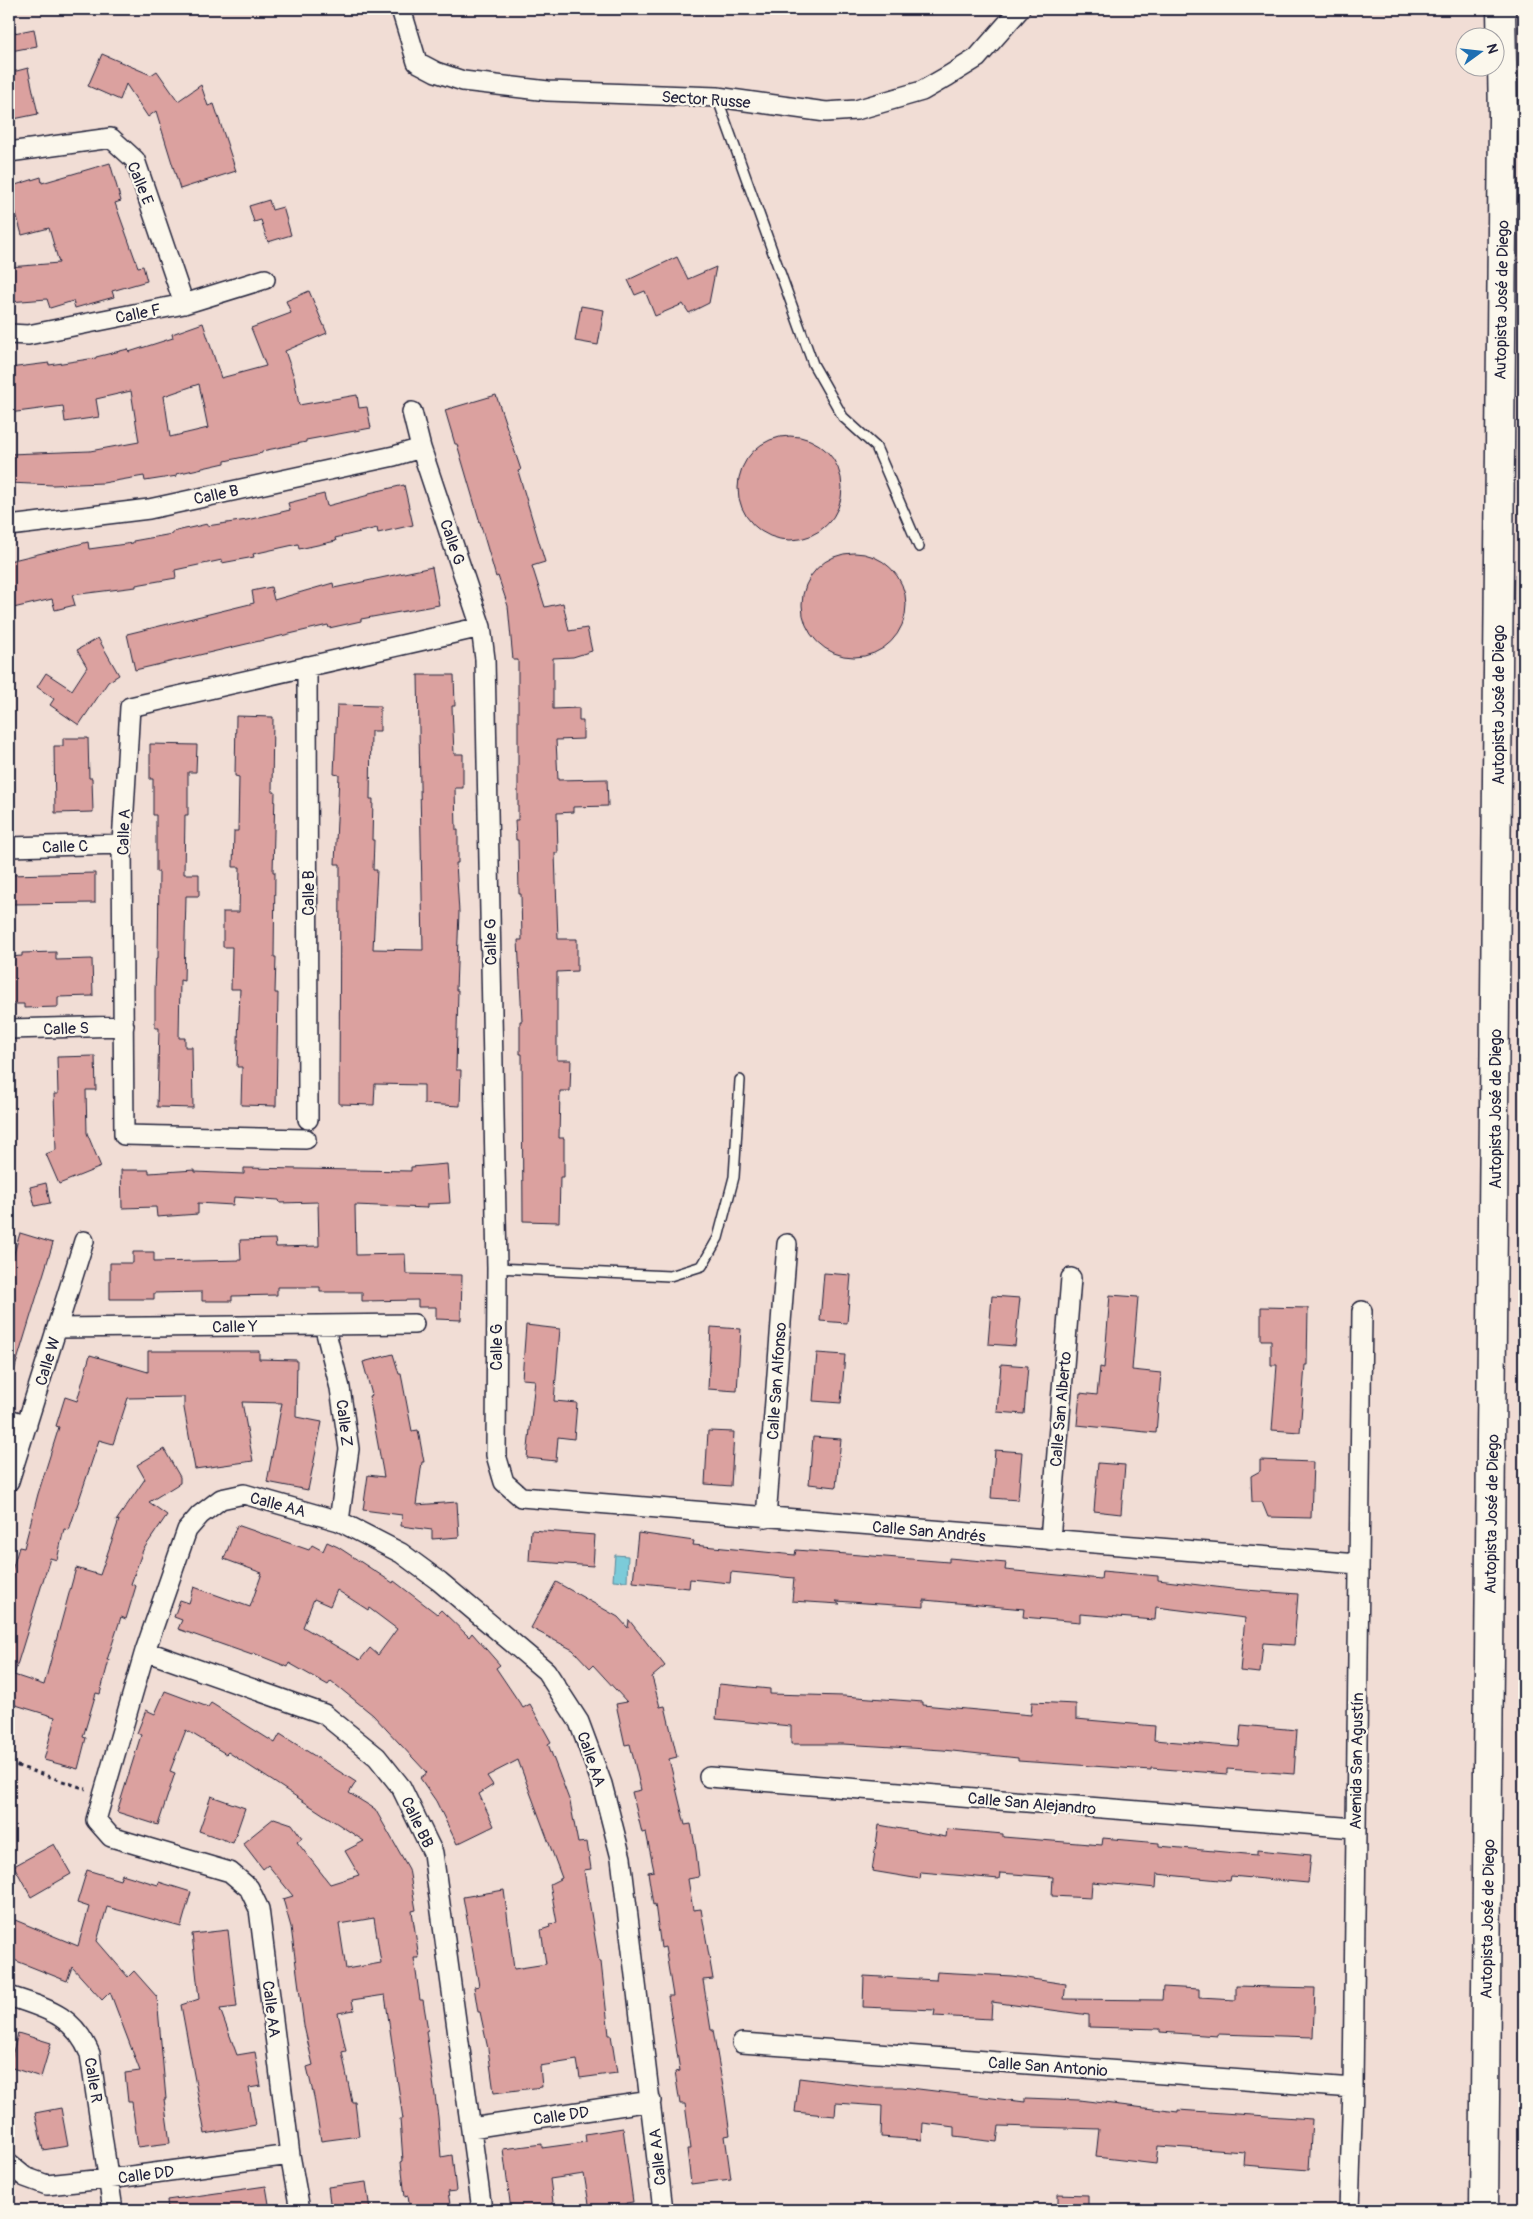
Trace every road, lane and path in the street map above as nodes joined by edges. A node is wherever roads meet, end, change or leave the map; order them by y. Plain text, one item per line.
1 (400, 9) edge
2 (1020, 9) edge
3 (1501, 9) edge
4 (717, 97) junction
5 (9, 152) edge
6 (265, 279) dead end
7 (184, 304) junction
8 (9, 334) edge
9 (412, 412) dead end
10 (421, 448) junction
11 (9, 526) edge
12 (919, 547) dead end
13 (481, 626) junction
14 (307, 666) junction
15 (122, 844) junction
16 (9, 847) edge
17 (124, 1026) junction
18 (9, 1029) edge
19 (740, 1080) dead end
20 (308, 1119) dead end
21 (306, 1139) dead end
22 (84, 1241) dead end
23 (787, 1244) dead end
24 (497, 1268) junction
25 (1071, 1278) dead end
26 (1362, 1311) dead end
27 (414, 1324) dead end
28 (324, 1325) junction
29 (57, 1328) junction
30 (9, 1419) edge
31 (27, 1426) junction
32 (9, 1481) edge
33 (504, 1482) joint
34 (766, 1518) junction
35 (340, 1521) junction
36 (1050, 1540) junction
37 (1358, 1564) junction
38 (145, 1650) junction
39 (9, 1763) edge
40 (709, 1777) dead end
41 (103, 1795) junction
42 (1355, 1828) junction
43 (9, 1996) edge
44 (742, 2043) dead end
45 (1354, 2088) junction
46 (651, 2101) junction
47 (470, 2128) junction
48 (290, 2155) junction
49 (9, 2164) edge
50 (109, 2179) junction
51 (113, 2210) edge
52 (300, 2210) edge
53 (482, 2210) edge
54 (663, 2210) edge
55 (1349, 2210) edge
56 (1484, 2210) edge

1 - 4 street, Sector Russe
2 - 4 street, Sector Russe
3 - 56 highway, Autopista José de Diego
4 - 12 lane
5 - 7 street, Calle E
6 - 7 street, Calle F
7 - 8 street, Calle F
9 - 10 street, Calle G
10 - 11 street, Calle B
10 - 13 street, Calle G
13 - 14 street, Calle A
13 - 24 street, Calle G
14 - 15 street, Calle A
14 - 20 street, Calle B
15 - 16 street, Calle C
15 - 17 street, Calle A
17 - 18 street, Calle S
17 - 21 street, Calle A
19 - 24 lane
22 - 29 street, Calle W
23 - 34 street, Calle San Alfonso
24 - 33 street, Calle G
25 - 36 street, Calle San Alberto
26 - 37 street, Avenida San Agustín
27 - 28 street, Calle Y
28 - 29 street, Calle Y
28 - 35 street, Calle Z
29 - 31 street, Calle W
30 - 31 street
31 - 32 street, Calle W
33 - 34 street, Calle San Andrés
34 - 36 street, Calle San Andrés
35 - 38 street, Calle AA
35 - 46 street, Calle AA
36 - 37 street, Calle San Andrés
37 - 42 street, Avenida San Agustín
38 - 41 street, Calle AA
38 - 47 street, Calle BB
39 - 41 path
40 - 42 street, Calle San Alejandro
41 - 48 street, Calle AA
42 - 45 street, Avenida San Agustín
43 - 50 street, Calle R
44 - 45 street, Calle San Antonio
45 - 55 street, Avenida San Agustín
46 - 47 street, Calle DD
46 - 54 street, Calle AA
47 - 53 street, Calle BB
48 - 50 street, Calle DD
48 - 52 street, Calle AA
49 - 50 street, Calle DD
50 - 51 street, Calle R

